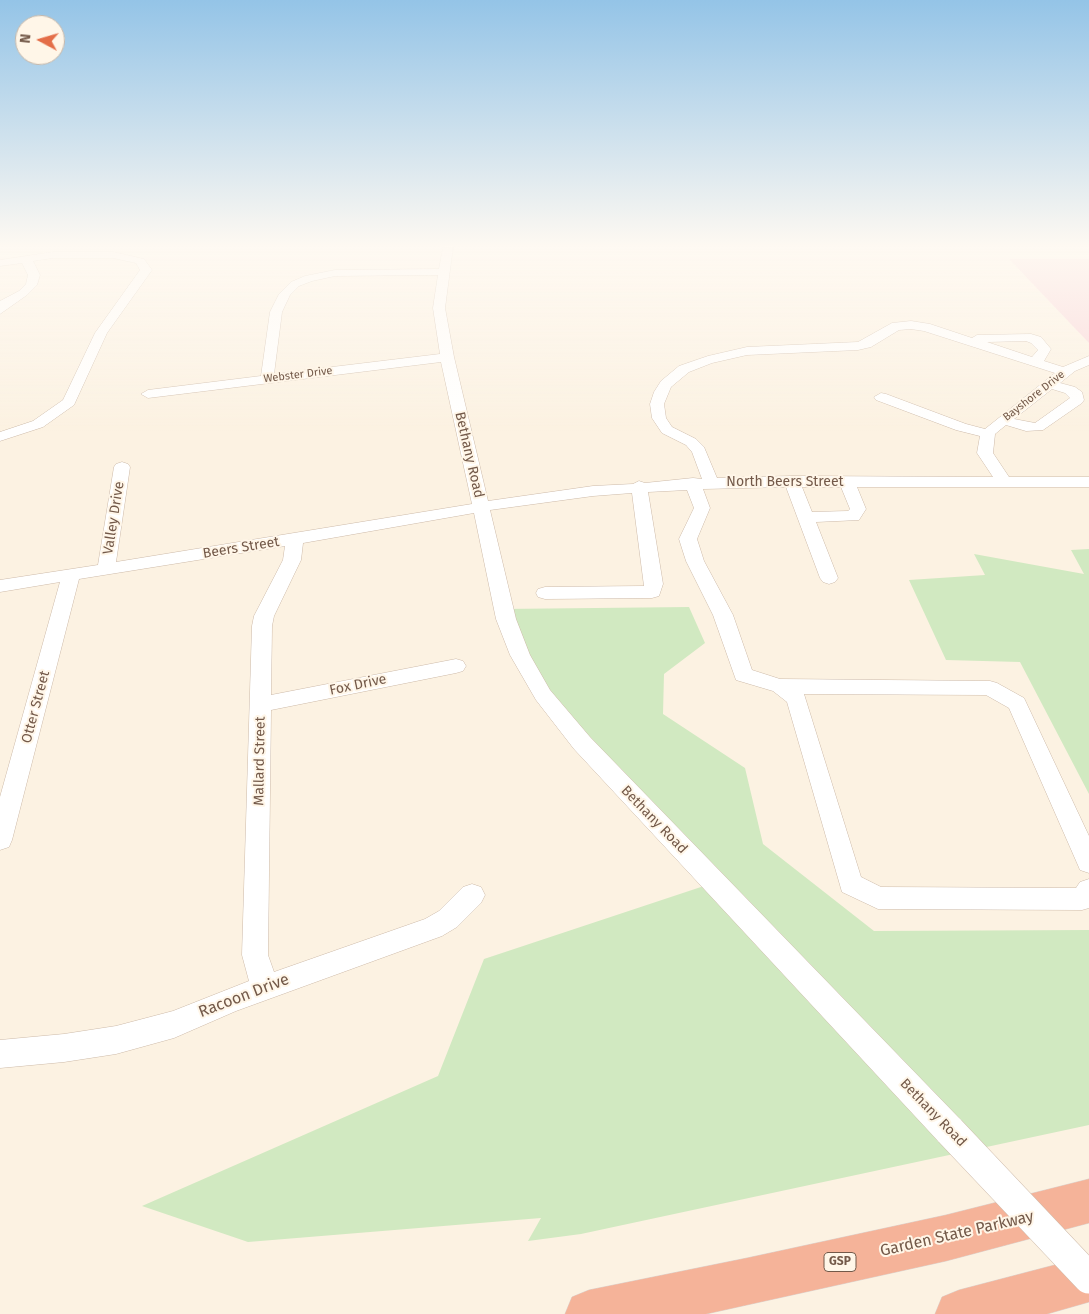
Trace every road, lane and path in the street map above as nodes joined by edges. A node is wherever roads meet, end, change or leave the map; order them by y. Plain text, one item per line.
1 (119, 308) edge
2 (278, 308) edge
3 (439, 308) edge
4 (970, 341) junction
5 (447, 357) junction
6 (1089, 360) edge
7 (1034, 362) junction
8 (1065, 372) junction
9 (267, 379) junction
10 (1050, 384) junction
11 (148, 394) dead end
12 (881, 396) dead end
13 (1004, 420) junction
14 (0, 437) edge
15 (988, 438) junction
16 (122, 467) dead end
17 (792, 481) junction
18 (1011, 481) junction
19 (847, 482) junction
20 (1089, 482) edge
21 (702, 483) junction
22 (639, 486) junction
23 (482, 508) junction
24 (806, 517) junction
25 (295, 539) junction
26 (106, 569) junction
27 (72, 575) junction
28 (829, 578) dead end
29 (0, 586) edge
30 (545, 593) dead end
31 (456, 666) dead end
32 (780, 686) junction
33 (261, 704) junction
34 (0, 840) edge
35 (1089, 863) edge
36 (1089, 890) edge
37 (472, 895) dead end
38 (265, 988) junction
39 (0, 1054) edge
40 (1089, 1202) edge
41 (1089, 1278) edge
42 (589, 1314) edge
43 (960, 1314) edge

1 - 14 street
2 - 9 street
3 - 5 street, Bethany Road
4 - 7 street
4 - 7 street
4 - 21 street
5 - 9 street, Webster Drive
5 - 23 street, Bethany Road
6 - 8 street, Bayshore Drive
7 - 8 street
8 - 10 street, Bayshore Drive
9 - 11 street, Webster Drive
10 - 13 street, Bayshore Drive
10 - 13 street
12 - 15 street
13 - 15 street, Bayshore Drive
15 - 18 street
16 - 26 street, Valley Drive
17 - 19 street, North Beers Street
17 - 21 street, North Beers Street
17 - 24 street
18 - 19 street, North Beers Street
18 - 20 street, North Beers Street
19 - 24 street
21 - 22 street, North Beers Street
21 - 32 street
22 - 23 street, North Beers Street
22 - 30 street
23 - 25 street, Beers Street
23 - 41 street, Bethany Road, bridge
24 - 28 street
25 - 26 street, Beers Street
25 - 33 street, Mallard Street
26 - 27 street, Beers Street
27 - 29 street, Beers Street
27 - 34 street, Otter Street
31 - 33 street, Fox Drive
32 - 35 street
32 - 36 street
33 - 38 street, Mallard Street
37 - 38 street, Racoon Drive
38 - 39 street, Racoon Drive
40 - 42 highway, Garden State Parkway / GSP
41 - 43 highway

